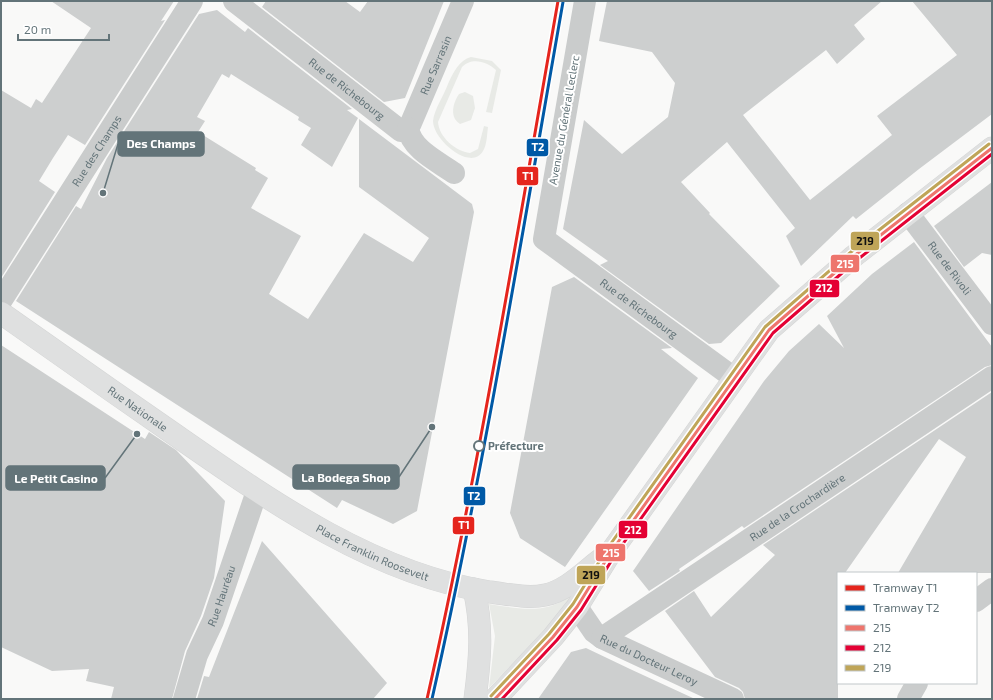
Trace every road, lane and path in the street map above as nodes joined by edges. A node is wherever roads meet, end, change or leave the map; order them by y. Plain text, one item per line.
1 (192, 1) edge
2 (234, 1) edge
3 (463, 1) edge
4 (585, 1) edge
5 (408, 128) junction
6 (992, 148) edge
7 (454, 173) dead end
8 (908, 213) junction
9 (544, 239) joint
10 (1, 301) edge
11 (1, 313) edge
12 (992, 324) edge
13 (992, 377) edge
14 (734, 378) junction
15 (257, 491) junction
16 (276, 503) joint
17 (585, 580) junction
18 (474, 589) junction
19 (992, 589) edge
20 (977, 600) edge
21 (577, 607) junction
22 (602, 638) junction
23 (917, 684) edge
24 (184, 699) edge
25 (476, 699) edge
26 (495, 699) edge
27 (733, 699) edge
28 (908, 699) edge

1 - 10 street, Rue des Champs
2 - 5 street, Rue de Richebourg
3 - 5 street, Rue Sarrasin
4 - 9 street, Avenue du Général Leclerc
5 - 7 street
6 - 8 street, Place Franklin Roosevelt
8 - 12 street, Rue de Rivoli
8 - 14 street, Place Franklin Roosevelt
9 - 14 street, Rue de Richebourg
11 - 15 street, Rue Nationale
13 - 22 street, Rue de la Crochardière
14 - 17 street, Place Franklin Roosevelt
15 - 16 street, Rue Nationale
15 - 24 street, Rue Hauréau
16 - 18 street, Place Franklin Roosevelt
17 - 18 street, Place Franklin Roosevelt
17 - 21 street
18 - 25 street
19 - 20 street
21 - 22 street, Rue du Docteur Leroy
21 - 26 street
22 - 27 street, Rue du Docteur Leroy
23 - 28 street

